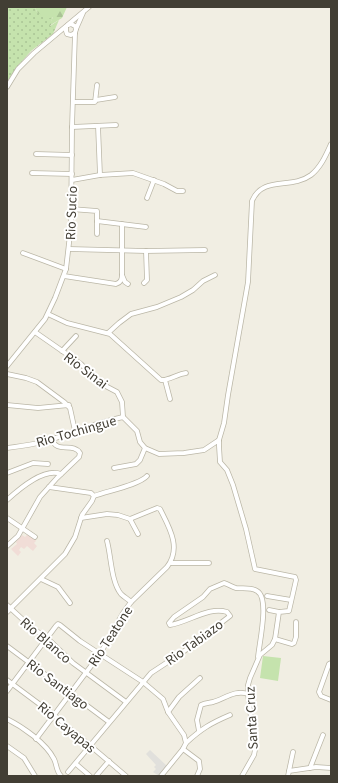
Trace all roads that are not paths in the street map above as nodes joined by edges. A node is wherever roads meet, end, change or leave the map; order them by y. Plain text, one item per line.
1 (89, 7) edge
2 (84, 11) junction
3 (67, 26) junction
4 (76, 31) junction
5 (57, 34) junction
6 (68, 34) junction
7 (74, 41) junction
8 (97, 85) dead end
9 (7, 87) edge
10 (115, 97) dead end
11 (96, 100) junction
12 (73, 102) junction
13 (116, 125) dead end
14 (98, 126) junction
15 (72, 127) junction
16 (331, 144) edge
17 (36, 154) dead end
18 (72, 155) junction
19 (32, 173) dead end
20 (72, 174) junction
21 (100, 175) junction
22 (72, 180) junction
23 (154, 180) junction
24 (183, 191) dead end
25 (147, 198) dead end
26 (71, 209) junction
27 (97, 221) junction
28 (122, 224) junction
29 (146, 227) dead end
30 (97, 234) dead end
31 (69, 249) junction
32 (122, 250) junction
33 (206, 250) dead end
34 (146, 251) junction
35 (23, 253) dead end
36 (66, 269) junction
37 (122, 274) junction
38 (215, 275) dead end
39 (64, 276) junction
40 (144, 283) dead end
41 (128, 284) dead end
42 (48, 314) junction
43 (34, 332) junction
44 (108, 333) junction
45 (76, 336) dead end
46 (62, 351) junction
47 (7, 366) edge
48 (186, 373) dead end
49 (7, 374) edge
50 (165, 380) junction
51 (170, 400) dead end
52 (7, 405) edge
53 (68, 405) junction
54 (123, 417) junction
55 (75, 431) junction
56 (52, 439) junction
57 (219, 440) junction
58 (7, 448) edge
59 (145, 448) junction
60 (48, 464) dead end
61 (114, 468) dead end
62 (7, 473) edge
63 (61, 474) junction
64 (147, 476) dead end
65 (49, 487) junction
66 (94, 496) junction
67 (7, 500) edge
68 (7, 518) edge
69 (81, 518) junction
70 (130, 519) junction
71 (23, 528) junction
72 (138, 534) dead end
73 (35, 537) dead end
74 (107, 541) dead end
75 (7, 546) edge
76 (171, 563) junction
77 (209, 564) dead end
78 (41, 579) junction
79 (267, 596) dead end
80 (292, 600) junction
81 (131, 602) junction
82 (70, 603) dead end
83 (9, 606) edge
84 (269, 610) dead end
85 (7, 612) edge
86 (279, 612) junction
87 (296, 622) dead end
88 (47, 638) junction
89 (275, 639) junction
90 (7, 646) edge
91 (100, 654) junction
92 (258, 659) junction
93 (29, 662) junction
94 (331, 662) edge
95 (85, 673) junction
96 (200, 678) dead end
97 (7, 680) edge
98 (143, 682) junction
99 (12, 684) junction
100 (7, 691) edge
101 (70, 693) junction
102 (248, 694) junction
103 (331, 700) edge
104 (126, 702) junction
105 (168, 712) junction
106 (54, 715) junction
107 (230, 715) dead end
108 (7, 719) edge
109 (109, 722) junction
110 (199, 731) junction
111 (323, 735) dead end
112 (36, 739) junction
113 (186, 743) junction
114 (7, 746) edge
115 (90, 746) junction
116 (183, 749) junction
117 (293, 752) dead end
118 (109, 761) junction
119 (76, 764) junction
120 (310, 768) junction
121 (331, 768) edge
122 (289, 771) junction
123 (68, 772) dead end
124 (35, 776) edge
125 (61, 776) edge
126 (90, 776) edge
127 (96, 776) edge
128 (126, 776) edge
129 (161, 776) edge
130 (197, 776) edge
131 (242, 776) edge
132 (288, 776) edge

1 - 2 street
2 - 3 street
2 - 4 street, Rio Sucio
3 - 4 street
3 - 5 street
3 - 6 street
4 - 6 street
4 - 7 street, Rio Sucio
5 - 6 street
5 - 9 street
6 - 7 street
7 - 12 street, Rio Sucio
8 - 11 street
10 - 11 street
11 - 12 street
12 - 15 street, Rio Sucio
13 - 14 street
14 - 15 street
14 - 21 street
15 - 18 street, Rio Sucio
16 - 57 street
17 - 18 street
18 - 20 street, Rio Sucio
19 - 20 street
20 - 22 street, Rio Sucio
21 - 22 street
21 - 23 street
22 - 26 street, Rio Sucio
23 - 24 street
23 - 25 street
26 - 27 street
26 - 31 street, Rio Sucio
27 - 28 street
27 - 30 street
28 - 29 street
28 - 32 street
31 - 32 street
31 - 36 street, Rio Sucio
32 - 34 street
32 - 37 street
33 - 34 street
34 - 40 street
35 - 36 street
36 - 39 street, Rio Sucio
37 - 39 street
37 - 41 street
38 - 44 street
39 - 42 street, Rio Sucio
42 - 43 street, Rio Sucio
42 - 44 street
43 - 46 street, Rio Sinai
43 - 47 street, Rio Sucio
44 - 50 street
45 - 46 street
46 - 54 street, Rio Sinai
48 - 50 street
49 - 53 street
50 - 51 street
52 - 53 street
53 - 55 street
54 - 55 street, Rio Tochingue
54 - 59 street, Rio Tochingue
55 - 56 street, Rio Tochingue
56 - 58 street, Rio Tochingue
56 - 63 street
57 - 59 street
57 - 80 street
59 - 61 street
60 - 62 street
63 - 65 street
63 - 67 street
64 - 66 street
65 - 66 street
65 - 71 street
66 - 69 street
68 - 71 street
69 - 70 street
69 - 78 street
70 - 72 street
70 - 76 street, Rio Teatone
71 - 73 street
71 - 75 street
74 - 81 street
76 - 77 street
76 - 81 street, Rio Teatone
78 - 82 street
78 - 83 street
79 - 80 street
80 - 86 street
81 - 91 street, Rio Teatone
83 - 85 street
83 - 88 street, Rio Blanco
84 - 86 street
86 - 89 street
87 - 89 street
88 - 91 street
88 - 93 street
88 - 95 street, Rio Blanco
89 - 92 street
90 - 93 street, Rio Santiago
91 - 95 street, Rio Teatone
91 - 98 street
92 - 98 street, Rio Tabiazo
92 - 102 street, Santa Cruz
93 - 99 street
93 - 101 street, Rio Santiago
94 - 103 street
95 - 101 street, Rio Teatone
95 - 104 street, Rio Blanco
96 - 105 street
97 - 99 street, Rio Cayapas
98 - 104 street, Rio Tabiazo
98 - 105 street
99 - 100 street
99 - 106 street, Rio Cayapas
101 - 106 street, Rio Teatone
101 - 109 street, Rio Santiago
102 - 110 street
102 - 131 street, Santa Cruz
104 - 109 street, Rio Tabiazo
105 - 113 street
106 - 112 street, Rio Teatone
106 - 115 street, Rio Cayapas
107 - 110 street
108 - 112 street
109 - 115 street, Rio Tabiazo
110 - 113 street
111 - 120 street
112 - 125 street
113 - 116 street
114 - 124 street
115 - 118 street, Rio Cayapas
115 - 119 street, Rio Tabiazo
116 - 129 street
116 - 130 street
117 - 122 street
118 - 127 street
118 - 128 street, Rio Cayapas
119 - 123 street, Rio Tabiazo
119 - 126 street
120 - 121 street
120 - 122 street
122 - 132 street

